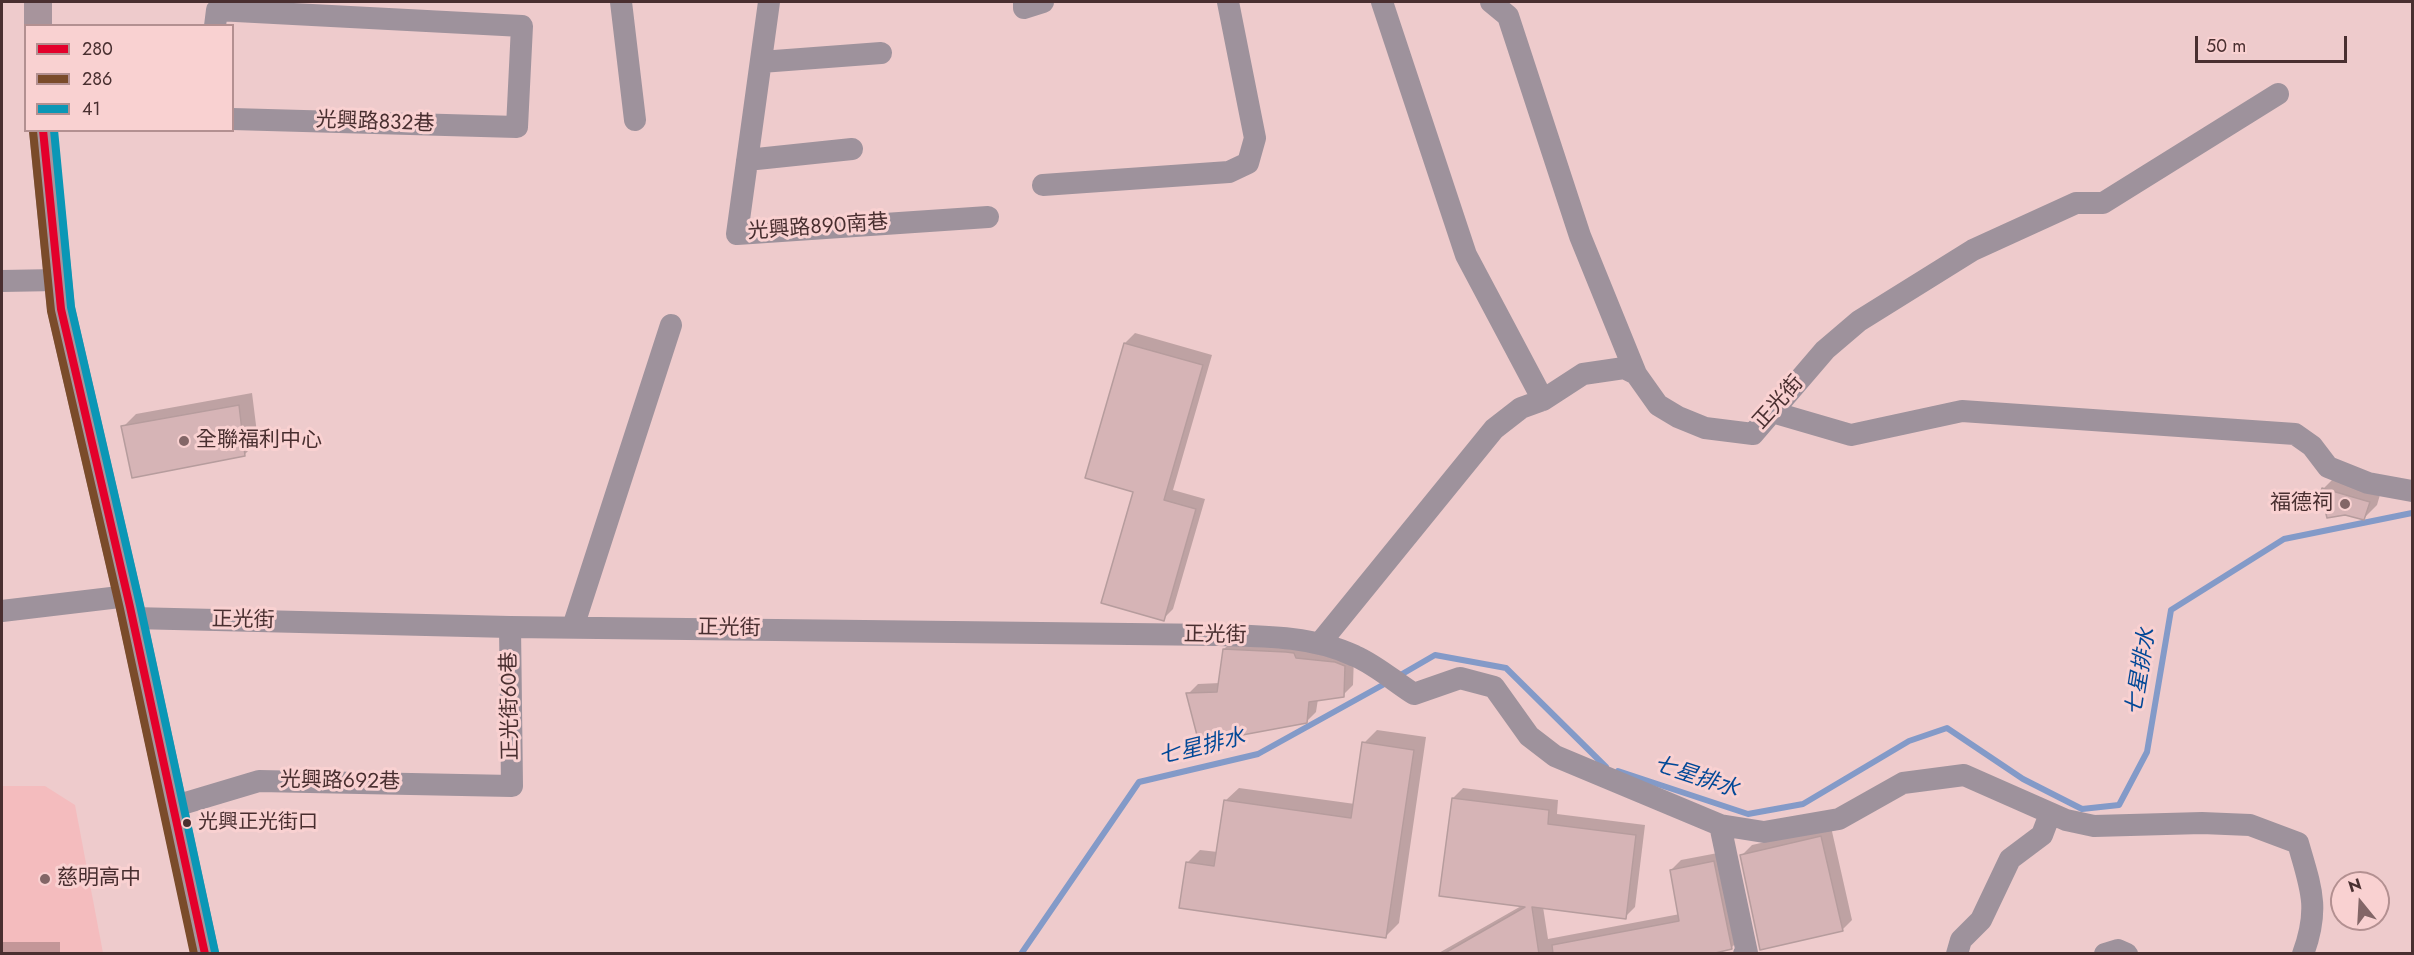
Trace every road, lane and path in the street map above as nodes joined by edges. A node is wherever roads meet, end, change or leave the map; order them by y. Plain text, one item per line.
1 (38, 2) edge
2 (621, 2) edge
3 (769, 2) edge
4 (1024, 2) edge
5 (1043, 2) edge
6 (1228, 2) edge
7 (1382, 2) edge
8 (1491, 2) edge
9 (216, 18) edge
10 (38, 24) edge
11 (881, 53) dead end
12 (760, 62) junction
13 (2278, 94) dead end
14 (234, 118) edge
15 (635, 120) dead end
16 (43, 132) edge
17 (852, 149) dead end
18 (747, 160) junction
19 (1043, 185) dead end
20 (988, 217) dead end
21 (2, 280) edge
22 (57, 280) junction
23 (671, 325) dead end
24 (1636, 374) junction
25 (1544, 400) junction
26 (1772, 412) junction
27 (2412, 491) edge
28 (130, 607) junction
29 (2, 611) edge
30 (510, 627) junction
31 (573, 627) junction
32 (1320, 643) junction
33 (512, 786) joint
34 (172, 807) junction
35 (2050, 814) junction
36 (1720, 825) junction
37 (205, 954) edge
38 (1744, 954) edge
39 (1957, 954) edge
40 (2105, 954) edge
41 (2127, 954) edge
42 (2303, 954) edge

1 - 10 main road
2 - 15 street
3 - 12 street, 光興路890南巷
4 - 5 street
6 - 19 street
7 - 25 street
8 - 24 street
9 - 14 street, 光興路832巷
11 - 12 street
12 - 18 street, 光興路890南巷
13 - 26 street, 正光街
16 - 22 main road
17 - 18 street
18 - 20 street, 光興路890南巷
21 - 22 street
22 - 28 main road
23 - 31 street
24 - 25 street
24 - 26 street, 正光街
25 - 32 street
26 - 27 street
28 - 29 street, 正光街
28 - 30 street, 正光街
28 - 34 main road
30 - 31 street, 正光街
30 - 33 street, 正光街60巷
31 - 32 street, 正光街
32 - 36 street, 正光街
33 - 34 street, 光興路692巷
34 - 37 main road
35 - 36 street
35 - 39 street
35 - 42 street
36 - 38 street
40 - 41 street

